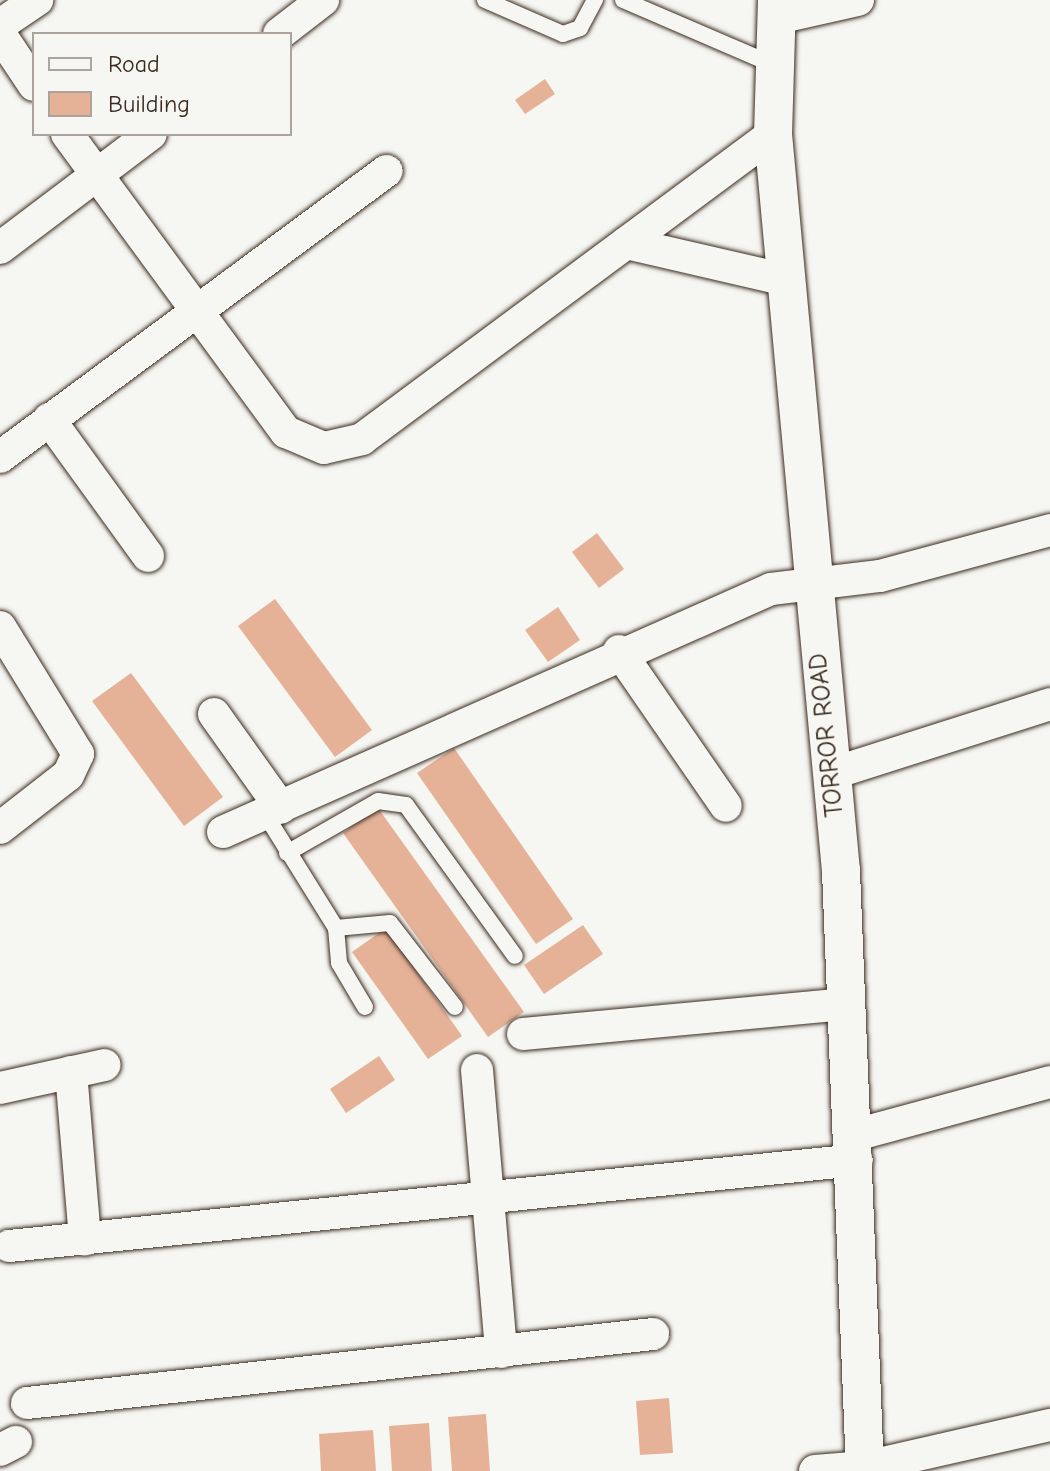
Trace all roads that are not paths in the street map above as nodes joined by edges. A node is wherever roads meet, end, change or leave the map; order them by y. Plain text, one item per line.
1 (37, 0) edge
2 (323, 0) edge
3 (485, 0) edge
4 (595, 0) edge
5 (623, 0) edge
6 (858, 0) edge
7 (777, 9) edge
8 (0, 25) edge
9 (282, 32) edge
10 (0, 34) edge
11 (780, 67) junction
12 (32, 82) edge
13 (773, 134) junction
14 (68, 136) edge
15 (148, 136) edge
16 (387, 171) dead end
17 (96, 177) junction
18 (626, 243) junction
19 (0, 248) edge
20 (786, 280) junction
21 (197, 311) junction
22 (49, 419) junction
23 (0, 457) edge
24 (1050, 530) edge
25 (148, 556) dead end
26 (812, 587) junction
27 (4, 641) edge
28 (619, 651) junction
29 (1050, 704) edge
30 (214, 714) dead end
31 (831, 774) junction
32 (726, 806) dead end
33 (273, 811) junction
34 (0, 828) edge
35 (223, 832) dead end
36 (287, 853) junction
37 (336, 928) junction
38 (515, 956) dead end
39 (848, 1004) junction
40 (365, 1007) dead end
41 (455, 1007) dead end
42 (523, 1034) dead end
43 (105, 1065) dead end
44 (477, 1070) dead end
45 (71, 1072) junction
46 (1050, 1082) edge
47 (0, 1088) edge
48 (856, 1148) junction
49 (486, 1193) junction
50 (85, 1239) junction
51 (9, 1246) dead end
52 (653, 1334) dead end
53 (501, 1352) junction
54 (27, 1403) dead end
55 (1050, 1425) edge
56 (865, 1469) edge
57 (815, 1471) edge

1 - 8 street
2 - 9 street
3 - 4 lane
5 - 11 lane
6 - 7 street
7 - 11 street, TORROR ROAD
10 - 12 street
11 - 13 street, TORROR ROAD
13 - 18 street
13 - 20 street, TORROR ROAD
14 - 17 street
15 - 17 street
16 - 21 street
17 - 19 street
17 - 21 street
18 - 20 street
18 - 21 street
20 - 26 street, TORROR ROAD
21 - 22 street
22 - 23 street
22 - 25 street
24 - 26 street
26 - 28 street
26 - 31 street, TORROR ROAD
27 - 34 street
28 - 32 street
28 - 33 street
29 - 31 street
30 - 33 street
31 - 39 street, TORROR ROAD
33 - 35 street
33 - 36 lane
36 - 37 lane
36 - 38 lane
37 - 40 lane
37 - 41 lane
39 - 42 street
39 - 48 street, TORROR ROAD
43 - 45 street
44 - 49 street
45 - 47 street
45 - 50 street
46 - 48 street
48 - 49 street
48 - 56 street, TORROR ROAD
49 - 50 street
49 - 53 street
50 - 51 street
52 - 53 street
53 - 54 street
55 - 56 street
56 - 57 street

